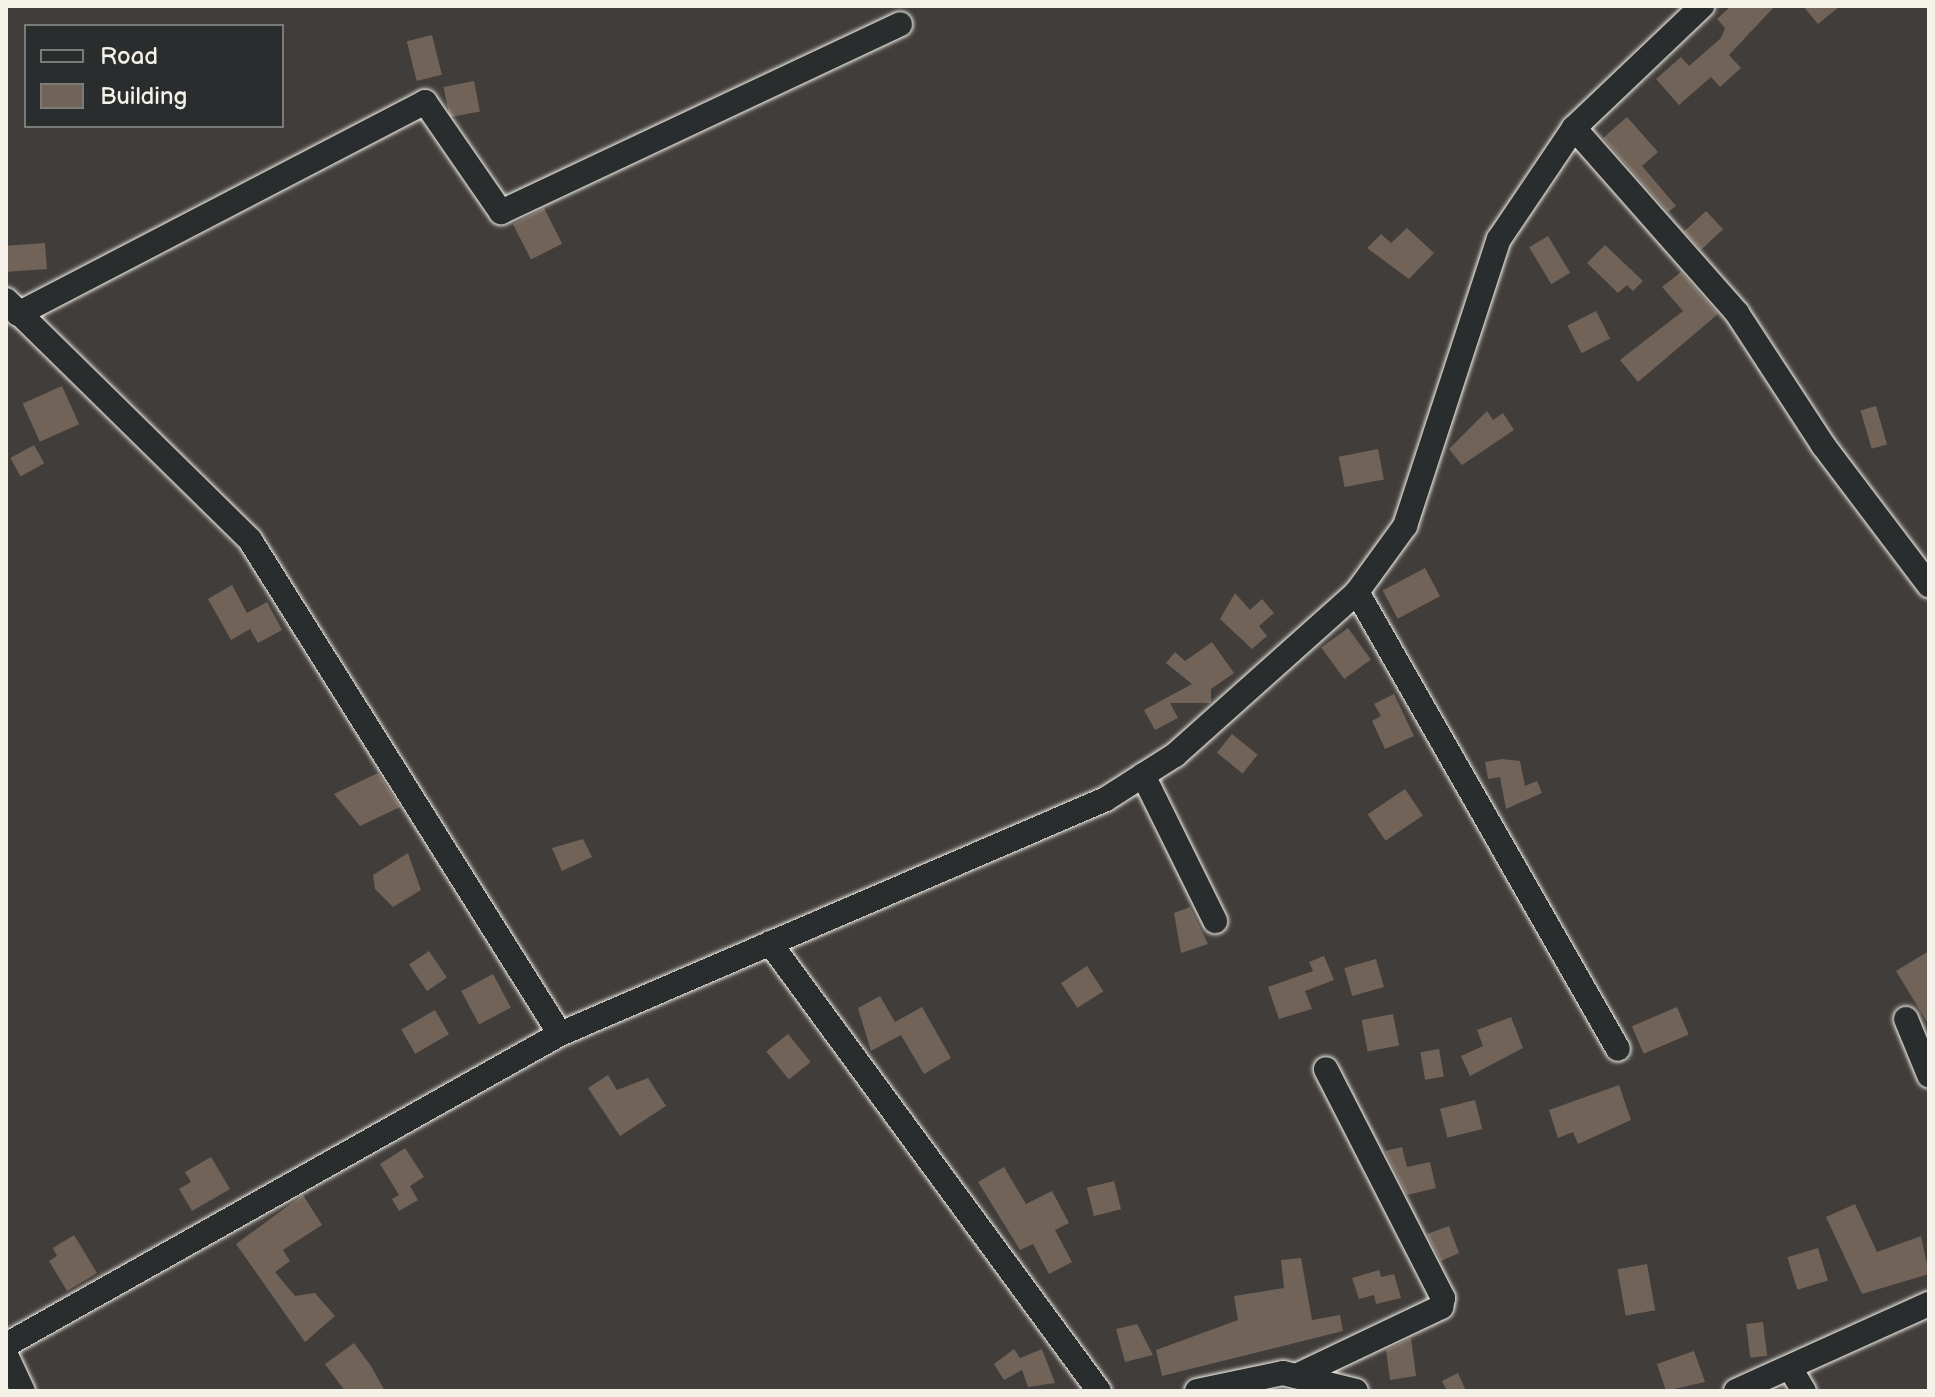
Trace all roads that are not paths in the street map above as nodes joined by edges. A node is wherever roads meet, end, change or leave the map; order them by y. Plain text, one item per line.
1 (1702, 6) edge
2 (900, 24) dead end
3 (1574, 128) junction
4 (12, 307) edge
5 (1929, 585) edge
6 (1357, 592) junction
7 (1143, 775) junction
8 (1215, 921) dead end
9 (770, 943) junction
10 (1906, 1019) dead end
11 (560, 1034) junction
12 (1618, 1049) dead end
13 (1326, 1069) dead end
14 (1929, 1075) edge
15 (1929, 1304) edge
16 (6, 1345) edge
17 (6, 1355) edge
18 (1790, 1368) junction
19 (1296, 1376) junction
20 (23, 1391) edge
21 (1099, 1391) edge
22 (1197, 1391) edge
23 (1356, 1391) edge
24 (1736, 1391) edge
25 (1804, 1391) edge

1 - 3 street
2 - 4 street
3 - 5 street
3 - 6 street
4 - 11 street
6 - 7 street
6 - 12 street
7 - 8 street
7 - 9 street
9 - 11 street
9 - 21 street
10 - 14 street
11 - 16 street
13 - 19 street
15 - 18 street
17 - 20 street
18 - 24 street
18 - 25 street
19 - 22 street
19 - 23 street

